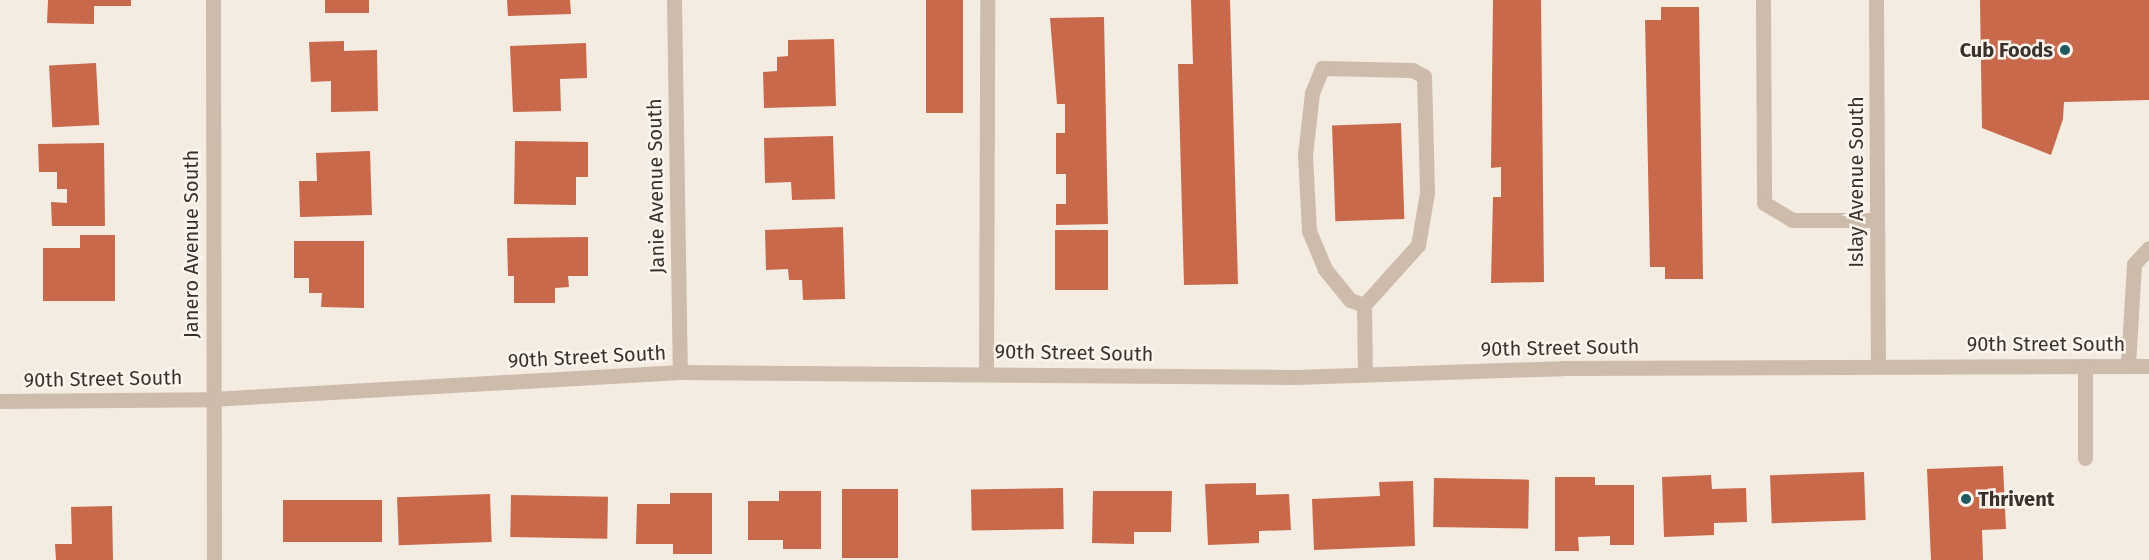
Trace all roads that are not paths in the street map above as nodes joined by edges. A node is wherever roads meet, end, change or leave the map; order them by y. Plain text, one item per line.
1 (213, 0) edge
2 (674, 0) edge
3 (987, 0) edge
4 (1763, 0) edge
5 (1876, 0) edge
6 (1877, 220) junction
7 (2149, 248) edge
8 (1364, 305) junction
9 (1878, 364) junction
10 (2128, 365) junction
11 (2085, 366) junction
12 (2149, 366) edge
13 (680, 372) junction
14 (986, 373) junction
15 (1365, 374) junction
16 (212, 399) junction
17 (0, 401) edge
18 (2085, 458) dead end
19 (214, 560) edge

1 - 16 street, Janero Avenue South
2 - 13 street, Janie Avenue South
3 - 14 street
4 - 6 street
5 - 6 street, Islay Avenue South
6 - 9 street, Islay Avenue South
7 - 10 street
8 - 8 street
8 - 15 street
9 - 11 street, 90th Street South
9 - 15 street, 90th Street South
10 - 11 street, 90th Street South
10 - 12 street, 90th Street South
11 - 18 street
13 - 14 street, 90th Street South
13 - 16 street, 90th Street South
14 - 15 street, 90th Street South
16 - 17 street, 90th Street South
16 - 19 street, Janero Avenue South

